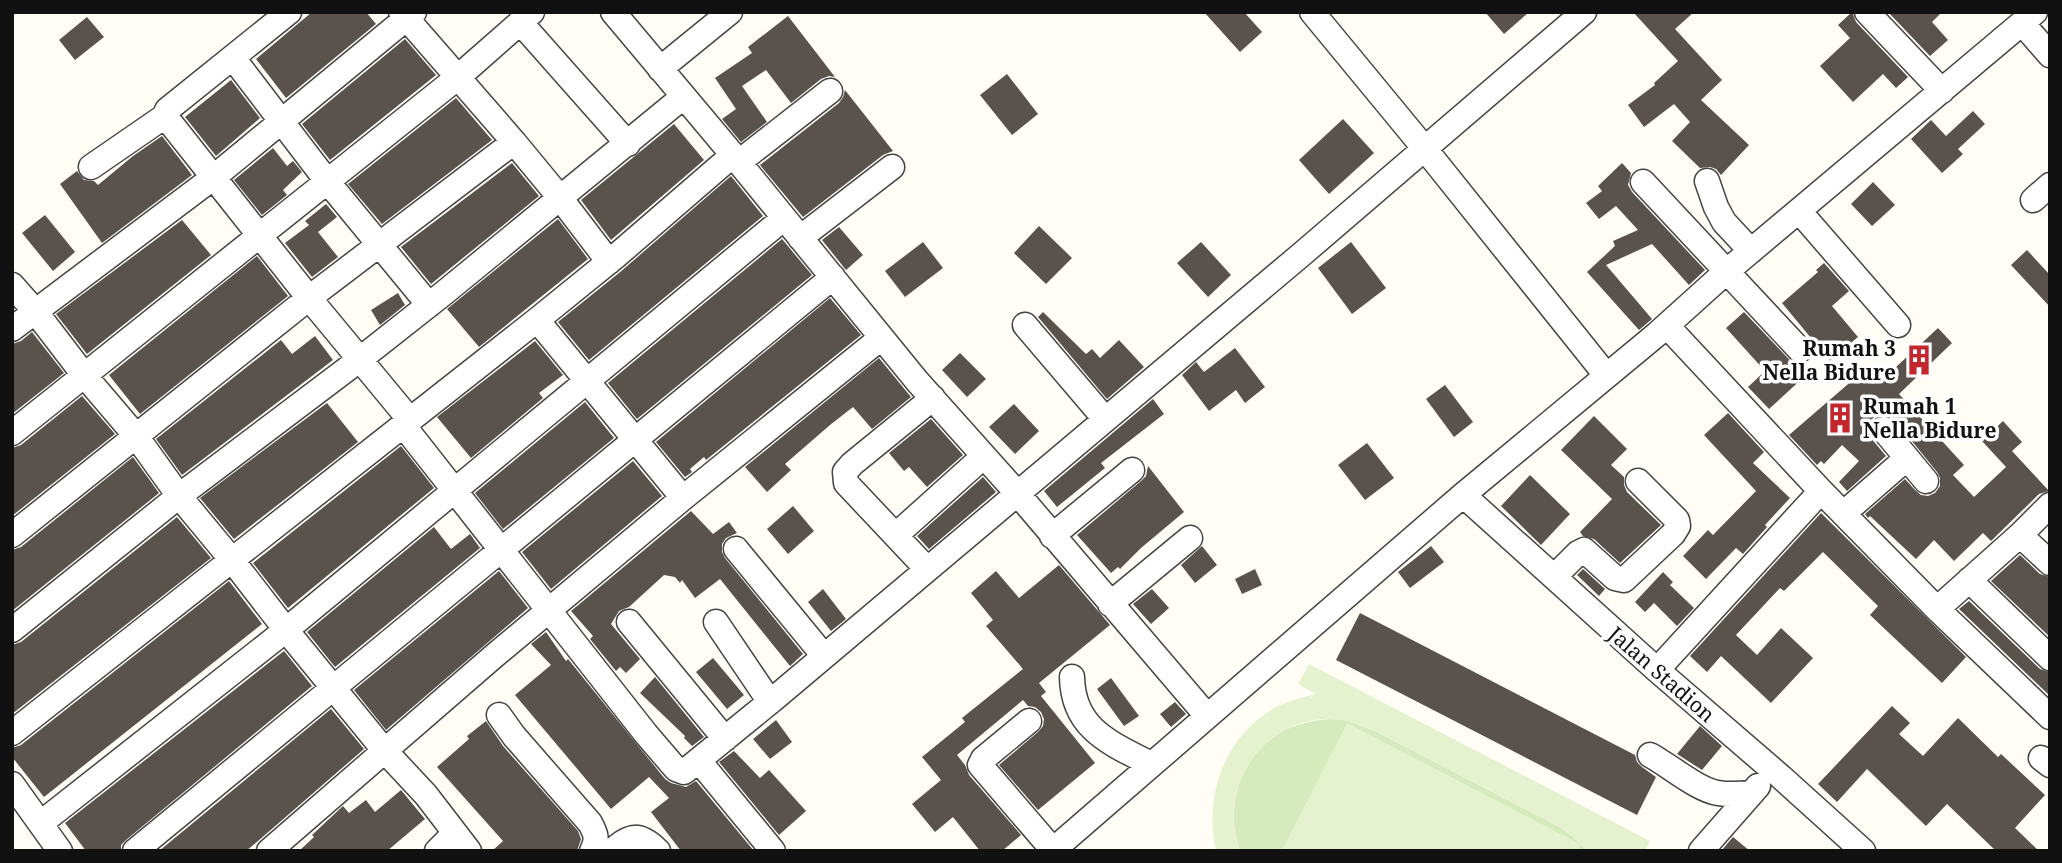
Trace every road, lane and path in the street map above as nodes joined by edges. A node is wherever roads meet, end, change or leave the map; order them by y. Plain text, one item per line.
1 (613, 12) edge
2 (730, 12) edge
3 (1312, 12) edge
4 (1867, 12) edge
5 (1581, 13) edge
6 (407, 14) edge
7 (277, 16) edge
8 (526, 17) edge
9 (2029, 17) edge
10 (2050, 55) edge
11 (233, 58) junction
12 (660, 69) junction
13 (457, 78) junction
14 (830, 91) dead end
15 (1942, 91) junction
16 (683, 97) junction
17 (164, 116) junction
18 (281, 123) junction
19 (514, 142) junction
20 (628, 144) junction
21 (1425, 149) junction
22 (736, 159) junction
23 (91, 167) dead end
24 (892, 167) dead end
25 (214, 177) junction
26 (327, 181) junction
27 (1707, 181) dead end
28 (1643, 182) dead end
29 (561, 199) junction
30 (1799, 211) junction
31 (784, 218) junction
32 (260, 235) junction
33 (800, 238) junction
34 (379, 245) junction
35 (1751, 251) junction
36 (609, 262) junction
37 (1727, 271) junction
38 (833, 277) junction
39 (12, 285) edge
40 (309, 298) junction
41 (429, 305) junction
42 (35, 311) junction
43 (537, 320) junction
44 (1025, 325) dead end
45 (1898, 325) dead end
46 (1667, 326) junction
47 (12, 329) edge
48 (881, 338) junction
49 (1800, 350) dead end
50 (359, 360) junction
51 (83, 375) junction
52 (1606, 375) junction
53 (587, 380) junction
54 (933, 398) junction
55 (1105, 419) junction
56 (407, 422) junction
57 (1883, 429) dead end
58 (12, 433) edge
59 (136, 436) junction
60 (634, 440) junction
61 (984, 456) junction
62 (1907, 458) junction
63 (1132, 470) dead end
64 (1638, 481) dead end
65 (1926, 481) dead end
66 (455, 489) junction
67 (1821, 491) junction
68 (1017, 493) junction
69 (1463, 495) junction
70 (179, 496) junction
71 (683, 498) junction
72 (2050, 505) edge
73 (1843, 513) junction
74 (12, 535) edge
75 (895, 535) junction
76 (2020, 535) junction
77 (1052, 536) junction
78 (1190, 538) dead end
79 (736, 549) dead end
80 (503, 550) junction
81 (232, 559) junction
82 (2050, 563) edge
83 (927, 569) junction
84 (1554, 577) junction
85 (1969, 580) junction
86 (1110, 604) junction
87 (1937, 608) junction
88 (548, 611) junction
89 (629, 622) dead end
90 (716, 622) dead end
91 (12, 630) edge
92 (286, 630) junction
93 (824, 656) junction
94 (2050, 658) edge
95 (1657, 670) junction
96 (1072, 677) dead end
97 (334, 688) junction
98 (770, 702) junction
99 (499, 715) dead end
100 (1207, 716) junction
101 (2050, 717) edge
102 (1029, 721) dead end
103 (12, 733) edge
104 (725, 739) junction
105 (384, 750) junction
106 (1650, 755) dead end
107 (699, 761) junction
108 (1151, 764) junction
109 (1772, 769) junction
110 (12, 784) edge
111 (1751, 793) junction
112 (41, 823) junction
113 (462, 842) edge
114 (1052, 850) edge
115 (60, 851) edge
116 (135, 851) edge
117 (269, 851) edge
118 (437, 851) edge
119 (592, 851) edge
120 (612, 851) edge
121 (658, 851) edge
122 (774, 851) edge
123 (1701, 851) edge
124 (1863, 851) edge

1 - 12 street
2 - 12 street
3 - 21 street
4 - 15 street
5 - 21 street
6 - 13 street
6 - 18 street
7 - 11 street
8 - 13 street
8 - 20 street
9 - 10 street
9 - 15 street
11 - 17 street
11 - 18 street
12 - 16 street
13 - 19 street
13 - 26 street
14 - 22 street
15 - 30 street
16 - 20 street
16 - 22 street
17 - 23 street
17 - 25 street
18 - 25 street
18 - 26 street
19 - 29 street
19 - 34 street
20 - 29 street
21 - 52 street
21 - 55 street
22 - 31 street
22 - 36 street
24 - 33 street
25 - 32 street
25 - 42 street
26 - 32 street
26 - 34 street
27 - 35 street
28 - 37 street
29 - 36 street
29 - 41 street
30 - 35 street
30 - 45 street
31 - 33 street
31 - 53 street
32 - 40 street
32 - 51 street
33 - 38 street
34 - 40 street
34 - 41 street
35 - 37 street
36 - 43 street
37 - 46 street
37 - 49 street
38 - 48 street
38 - 60 street
39 - 42 street
40 - 50 street
40 - 59 street
41 - 50 street
42 - 47 street
42 - 51 street
43 - 53 street
43 - 56 street
44 - 55 street
46 - 52 street
46 - 67 street
48 - 54 street
48 - 71 street
50 - 56 street
50 - 70 street
51 - 58 street
51 - 59 street
52 - 69 street
53 - 60 street
53 - 66 street
54 - 61 street
54 - 75 street
55 - 68 street
56 - 66 street
56 - 81 street
57 - 62 street
59 - 70 street
59 - 74 street
60 - 71 street
60 - 80 street
61 - 68 street
61 - 75 street
62 - 65 street
62 - 73 street
63 - 77 street
64 - 84 street
66 - 80 street
66 - 92 street
67 - 73 street
67 - 95 street
68 - 77 street
68 - 83 street
69 - 84 street, Jalan Stadion
69 - 100 street
70 - 81 street
70 - 91 street
71 - 88 street
72 - 76 street
73 - 87 street
75 - 83 street
76 - 82 street
76 - 85 street
77 - 86 street
78 - 86 street
79 - 93 street
80 - 88 street
80 - 97 street
81 - 92 street
81 - 103 street
83 - 93 street
84 - 95 street, Jalan Stadion
85 - 87 street
85 - 94 street
86 - 100 street
87 - 101 street
88 - 105 street
88 - 107 street
89 - 104 street
90 - 98 street
92 - 97 street
92 - 112 street
93 - 98 street
95 - 109 street, Jalan Stadion
96 - 108 street
97 - 105 street
97 - 116 street
98 - 104 street
99 - 119 street
100 - 108 street
102 - 114 street
104 - 107 street
105 - 113 street
105 - 117 street
106 - 111 street
107 - 122 street
108 - 114 street
109 - 111 street
109 - 124 street, Jalan Stadion
110 - 112 street
111 - 123 street
112 - 115 street
113 - 118 street
120 - 121 street

